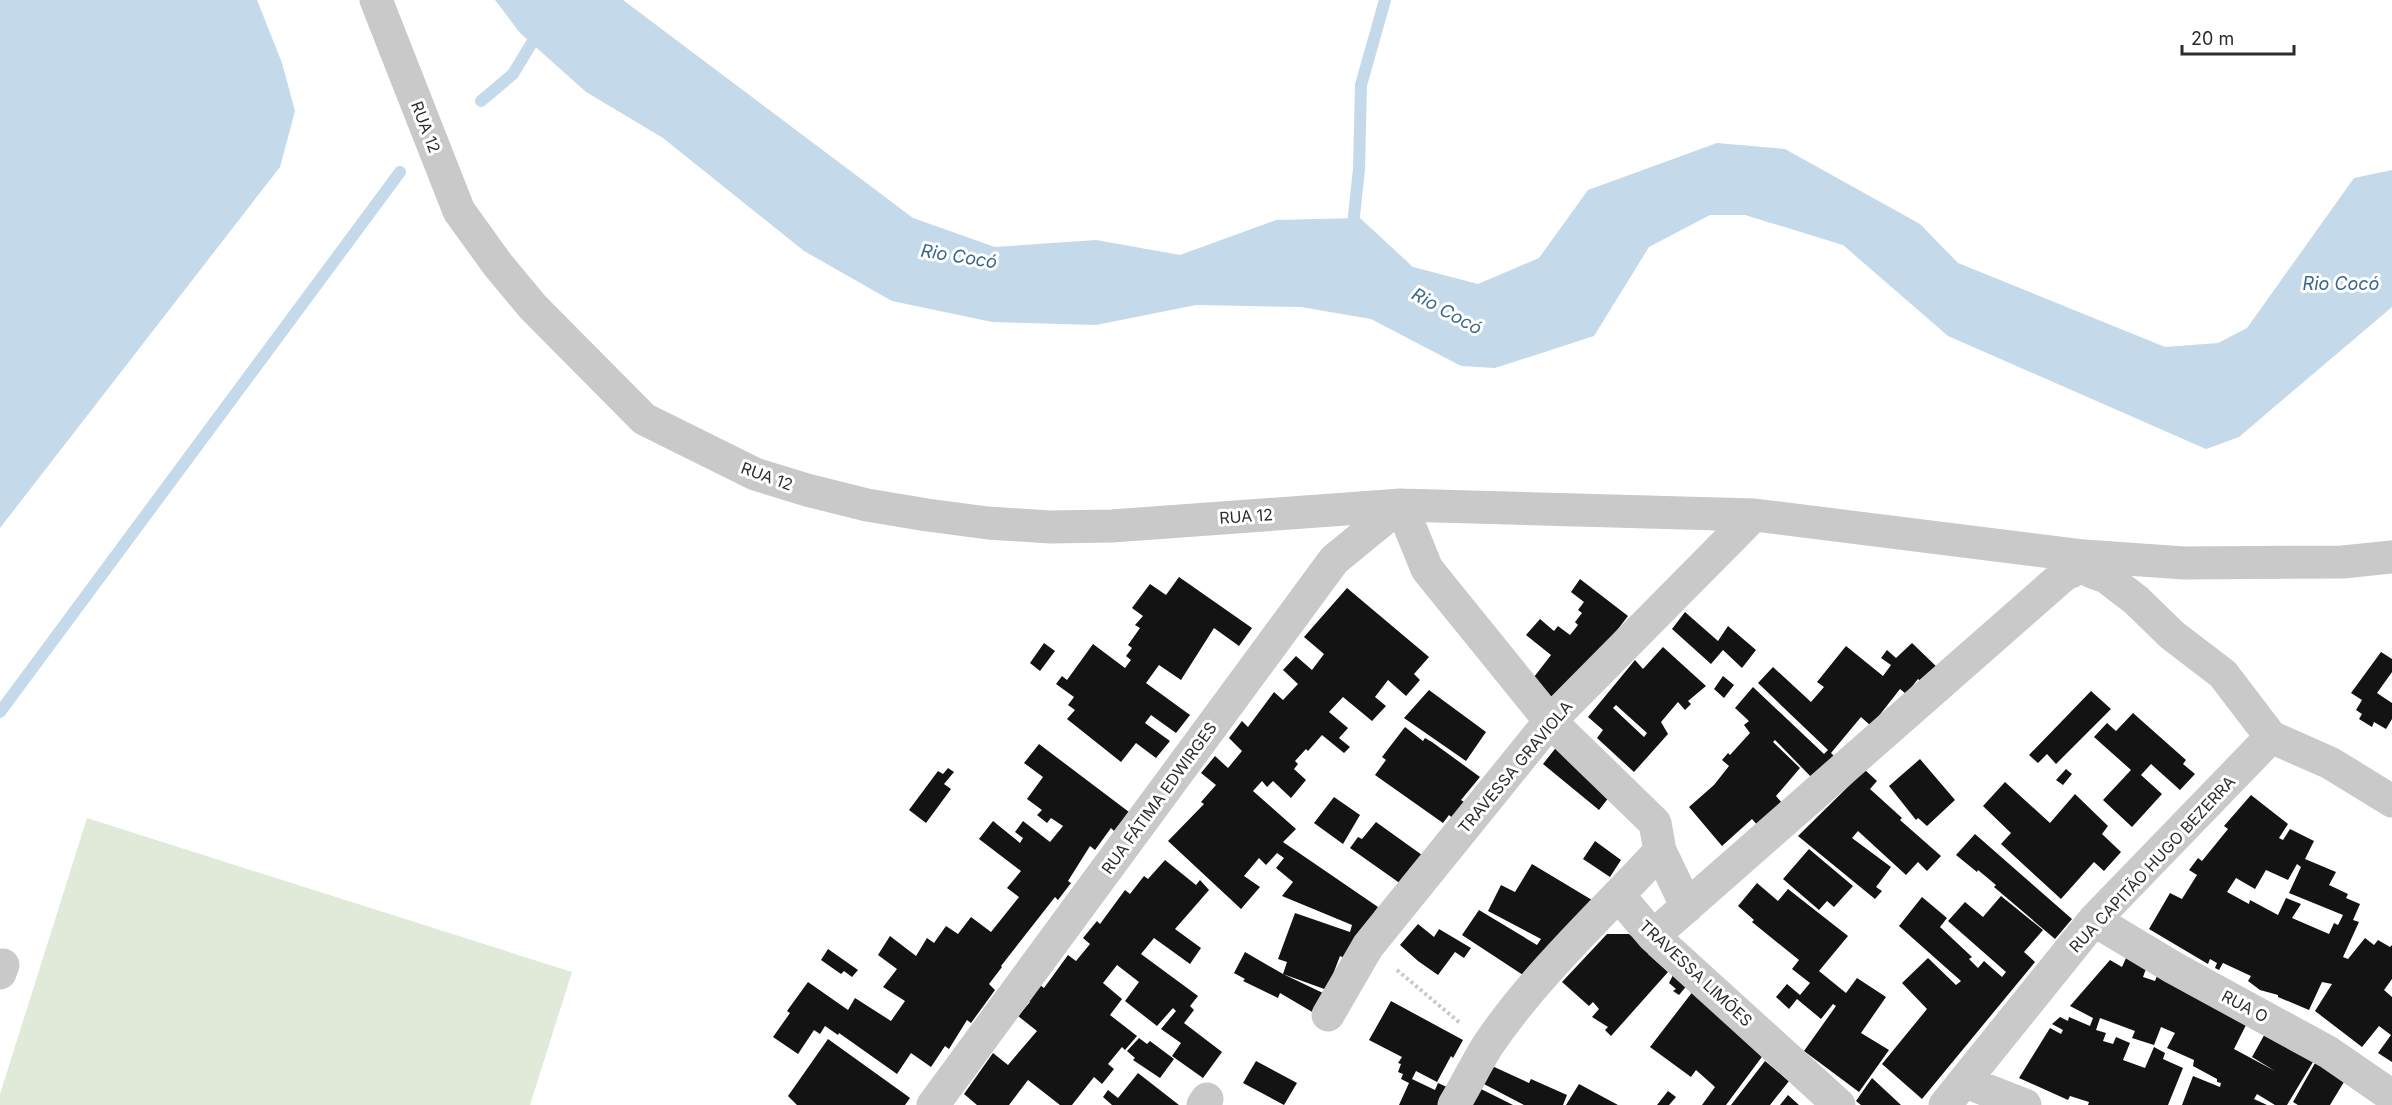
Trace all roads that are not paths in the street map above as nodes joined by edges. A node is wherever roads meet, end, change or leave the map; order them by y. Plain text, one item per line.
1 (376, 0) edge
2 (1401, 505) junction
3 (1754, 515) junction
4 (2084, 556) junction
5 (2392, 557) edge
6 (1550, 722) junction
7 (2271, 737) junction
8 (2392, 801) edge
9 (1660, 851) junction
10 (1618, 896) junction
11 (1687, 907) junction
12 (2094, 921) junction
13 (1653, 936) junction
14 (1328, 1015) dead end
15 (1955, 1093) edge
16 (2392, 1096) edge
17 (942, 1102) edge
18 (1454, 1105) edge
19 (1839, 1105) edge
20 (2025, 1105) edge

1 - 2 street, RUA 12
2 - 3 street, RUA 12
2 - 6 street
2 - 17 street, RUA FÁTIMA EDWIRGES
3 - 4 street, RUA 12
3 - 6 street, TRAVESSA GRAVIOLA
4 - 5 street, RUA 12
4 - 7 street
4 - 11 street
6 - 9 street
6 - 14 street, TRAVESSA GRAVIOLA
7 - 8 street
7 - 12 street, RUA CAPITÃO HUGO BEZERRA
9 - 10 street
9 - 11 street
10 - 13 street, TRAVESSA LIMÕES
10 - 18 street
11 - 13 street
12 - 15 street, RUA CAPITÃO HUGO BEZERRA
12 - 16 street, RUA O
13 - 19 street, TRAVESSA LIMÕES
15 - 20 street

